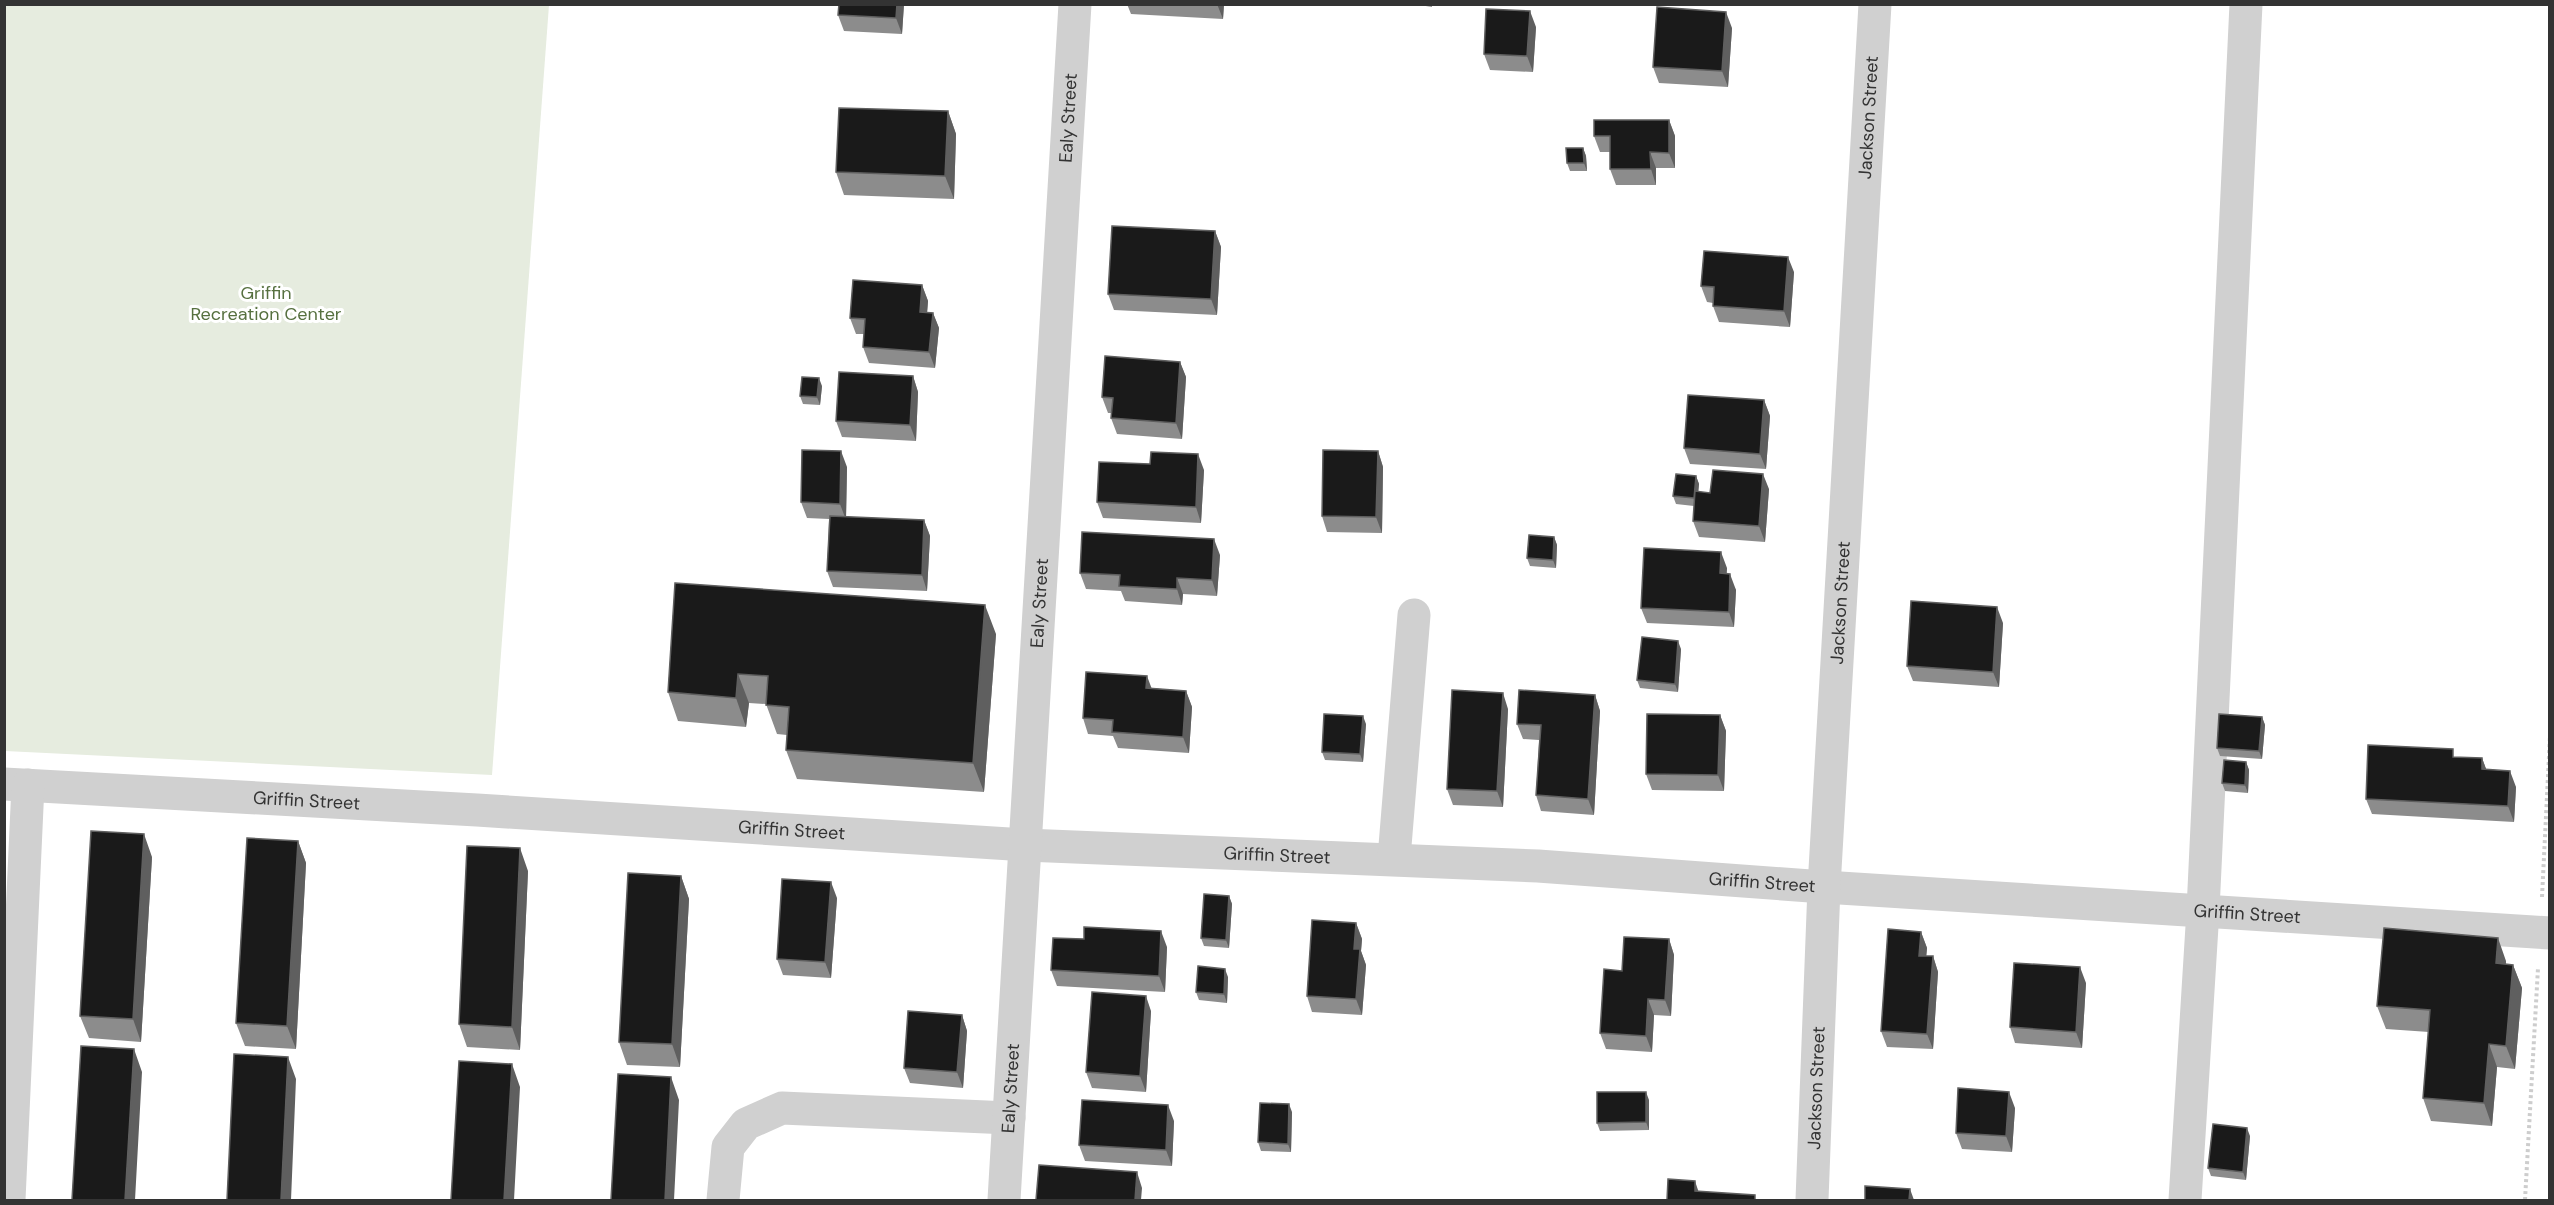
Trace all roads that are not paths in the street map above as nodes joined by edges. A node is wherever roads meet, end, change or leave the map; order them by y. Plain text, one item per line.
1 (1075, 4) edge
2 (1875, 4) edge
3 (2246, 4) edge
4 (1414, 615) dead end
5 (16, 784) edge
6 (1025, 844) junction
7 (1394, 858) junction
8 (1824, 887) junction
9 (2203, 910) junction
10 (2550, 933) edge
11 (1009, 1118) junction
12 (9, 1200) edge
13 (723, 1200) edge
14 (1004, 1200) edge
15 (1812, 1200) edge
16 (2185, 1200) edge

1 - 6 street, Ealy Street
2 - 8 street, Jackson Street
3 - 9 street
4 - 7 street
5 - 6 street, Griffin Street
5 - 12 street
6 - 7 street, Griffin Street
6 - 11 street, Ealy Street
7 - 8 street, Griffin Street
8 - 9 street, Griffin Street
8 - 15 street, Jackson Street
9 - 10 street, Griffin Street
9 - 16 street
11 - 13 street
11 - 14 street, Ealy Street

